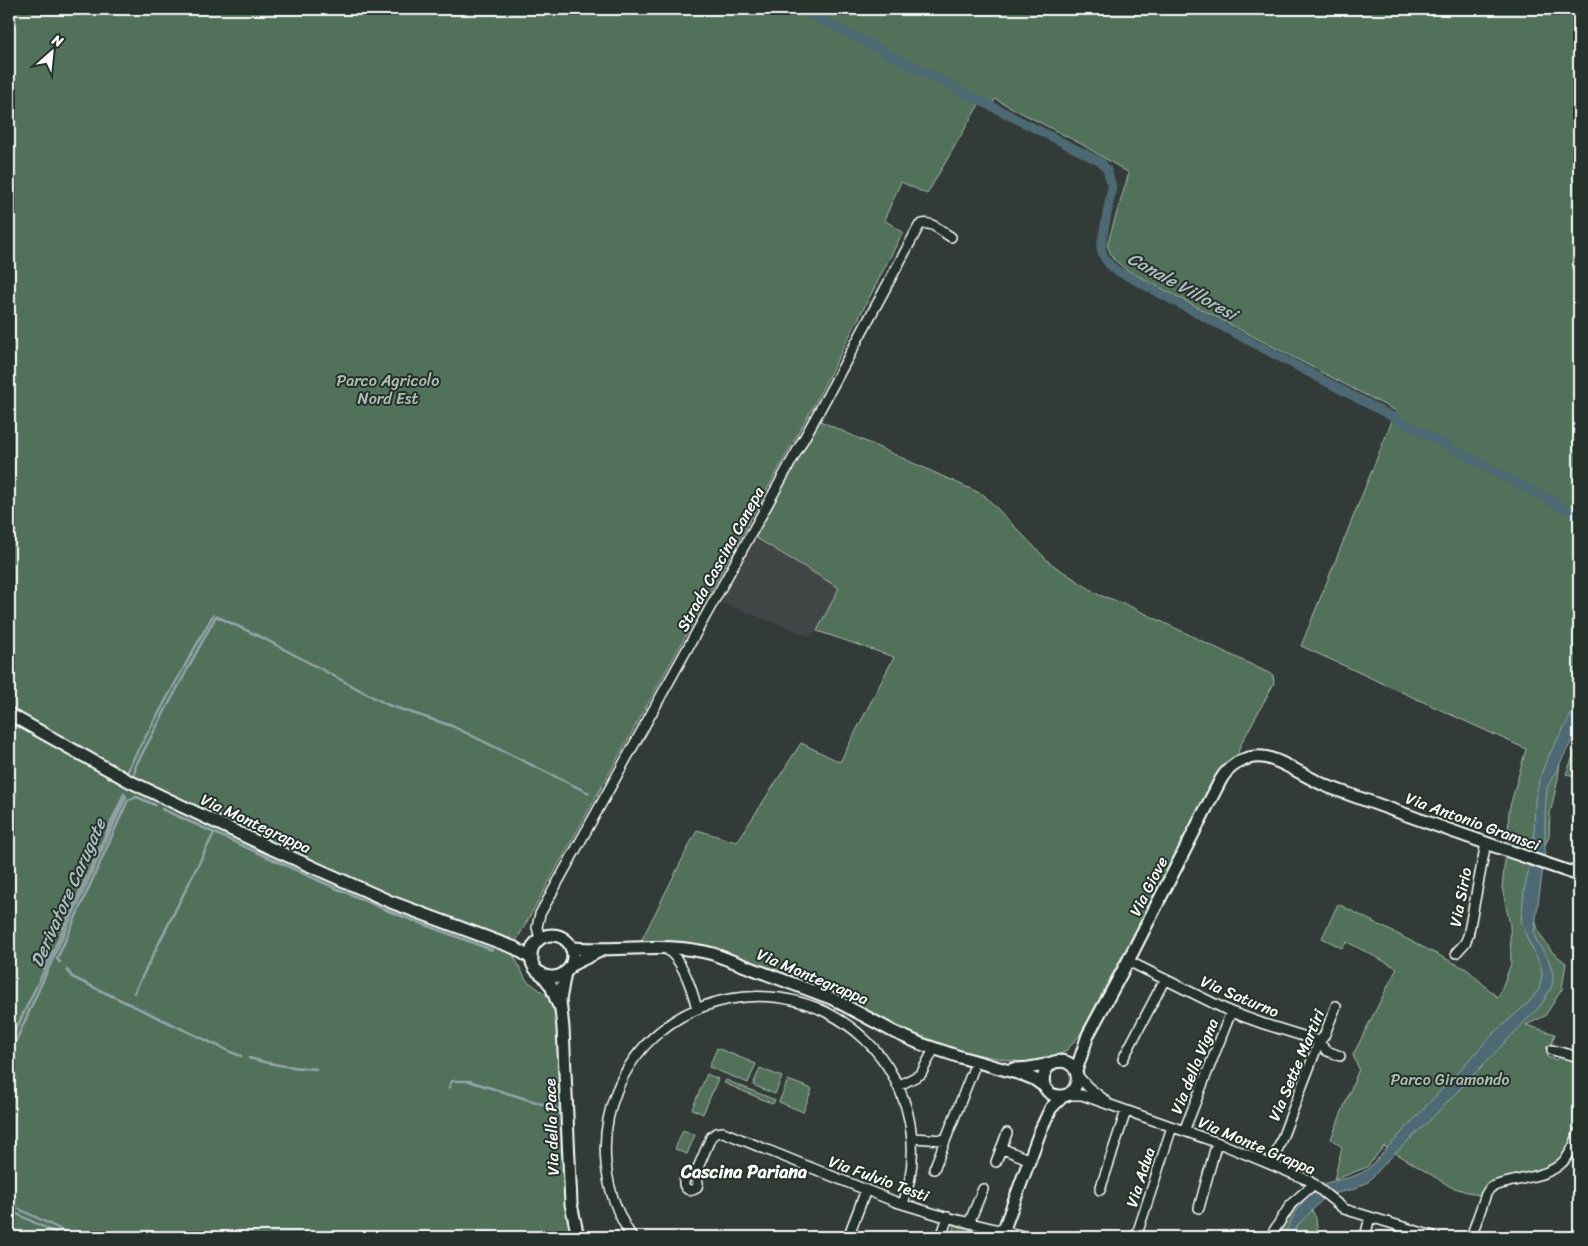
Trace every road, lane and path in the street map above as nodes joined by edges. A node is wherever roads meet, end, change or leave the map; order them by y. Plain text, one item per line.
1 (951, 237) dead end
2 (9, 714) edge
3 (1245, 760) joint
4 (1486, 842) junction
5 (1579, 875) edge
6 (538, 941) junction
7 (500, 942) junction
8 (571, 948) junction
9 (665, 948) junction
10 (604, 949) junction
11 (1456, 953) dead end
12 (532, 959) junction
13 (1128, 961) junction
14 (568, 969) junction
15 (541, 973) junction
16 (1165, 979) junction
17 (1336, 1006) dead end
18 (697, 1009) junction
19 (1231, 1012) junction
20 (562, 1016) junction
21 (1088, 1035) junction
22 (1319, 1042) junction
23 (934, 1049) junction
24 (1552, 1050) dead end
25 (1340, 1056) dead end
26 (1579, 1057) edge
27 (1123, 1059) dead end
28 (1057, 1062) junction
29 (1001, 1069) junction
30 (973, 1070) dead end
31 (1077, 1073) junction
32 (898, 1086) junction
33 (1046, 1088) junction
34 (1065, 1095) junction
35 (1121, 1110) junction
36 (1172, 1127) junction
37 (1041, 1129) junction
38 (1184, 1131) junction
39 (1579, 1132) edge
40 (1007, 1133) dead end
41 (912, 1138) junction
42 (945, 1140) junction
43 (1217, 1142) junction
44 (1001, 1148) junction
45 (1030, 1160) junction
46 (996, 1162) dead end
47 (1272, 1164) junction
48 (934, 1168) dead end
49 (694, 1177) dead end
50 (1314, 1184) junction
51 (983, 1189) dead end
52 (866, 1190) junction
53 (1100, 1190) dead end
54 (903, 1204) junction
55 (1199, 1208) dead end
56 (948, 1217) junction
57 (1370, 1217) junction
58 (970, 1223) junction
59 (1002, 1234) edge
60 (578, 1237) edge
61 (632, 1237) edge
62 (848, 1237) edge
63 (941, 1237) edge
64 (1027, 1237) edge
65 (1136, 1237) edge
66 (1270, 1237) edge
67 (1365, 1237) edge
68 (1436, 1237) edge
69 (1471, 1237) edge

1 - 6 street, Strada Cascina Canepa
2 - 7 street, Via Montegrappa
3 - 4 street, Via Antonio Gramsci
3 - 13 street, Via Giove
4 - 5 street, Via Antonio Gramsci
4 - 11 street, Via Sirio
6 - 7 street, Via Montegrappa
6 - 8 street
6 - 12 street
7 - 12 street, Via Montegrappa
8 - 10 street, Via Montegrappa
8 - 14 street
9 - 10 street, Via Montegrappa
9 - 18 street
9 - 23 street, Via Montegrappa
10 - 14 street, Via Montegrappa
12 - 15 street
13 - 16 street, Via Saturno
13 - 21 street, Via Giove
14 - 15 street
14 - 20 street, Via della Pace
15 - 20 street, Via della Pace
16 - 19 street, Via Saturno
16 - 27 street
17 - 22 street, Via Sette Martiri
18 - 32 street
18 - 61 street
19 - 22 street, Via Saturno
19 - 38 street, Via della Vigna
20 - 60 street, Via della Pace
21 - 28 street, Via Giove
21 - 31 street, Via Giove
22 - 25 street, Via Saturno
22 - 47 street, Via Sette Martiri
23 - 29 street, Via Montegrappa
23 - 32 street
24 - 26 street
28 - 29 street, Via Montegrappa
28 - 31 street
28 - 33 street
29 - 33 street, Via Montegrappa
30 - 42 street
31 - 34 street
31 - 35 street, Via Monte Grappa
32 - 41 street
33 - 34 street
33 - 37 street
34 - 35 street, Via Monte Grappa
34 - 37 street
35 - 36 street, Via Monte Grappa
35 - 53 street
36 - 38 street, Via Monte Grappa
36 - 65 street, Via Adua
37 - 45 street
38 - 43 street, Via Monte Grappa
39 - 69 street
40 - 44 street
41 - 42 street
41 - 54 street
42 - 48 street
43 - 47 street, Via Monte Grappa
43 - 55 street
44 - 45 street
44 - 46 street
45 - 59 street
47 - 50 street, Via Monte Grappa
49 - 52 street, Via Fulvio Testi
50 - 57 street, Via Monte Grappa
50 - 66 street
51 - 58 street
52 - 54 street, Via Fulvio Testi
52 - 62 street
54 - 56 street, Via Fulvio Testi
56 - 58 street, Via Fulvio Testi
56 - 63 street
57 - 67 street
57 - 68 street, Via Monte Grappa
58 - 59 street, Via Fulvio Testi
59 - 64 street, Via Fulvio Testi

